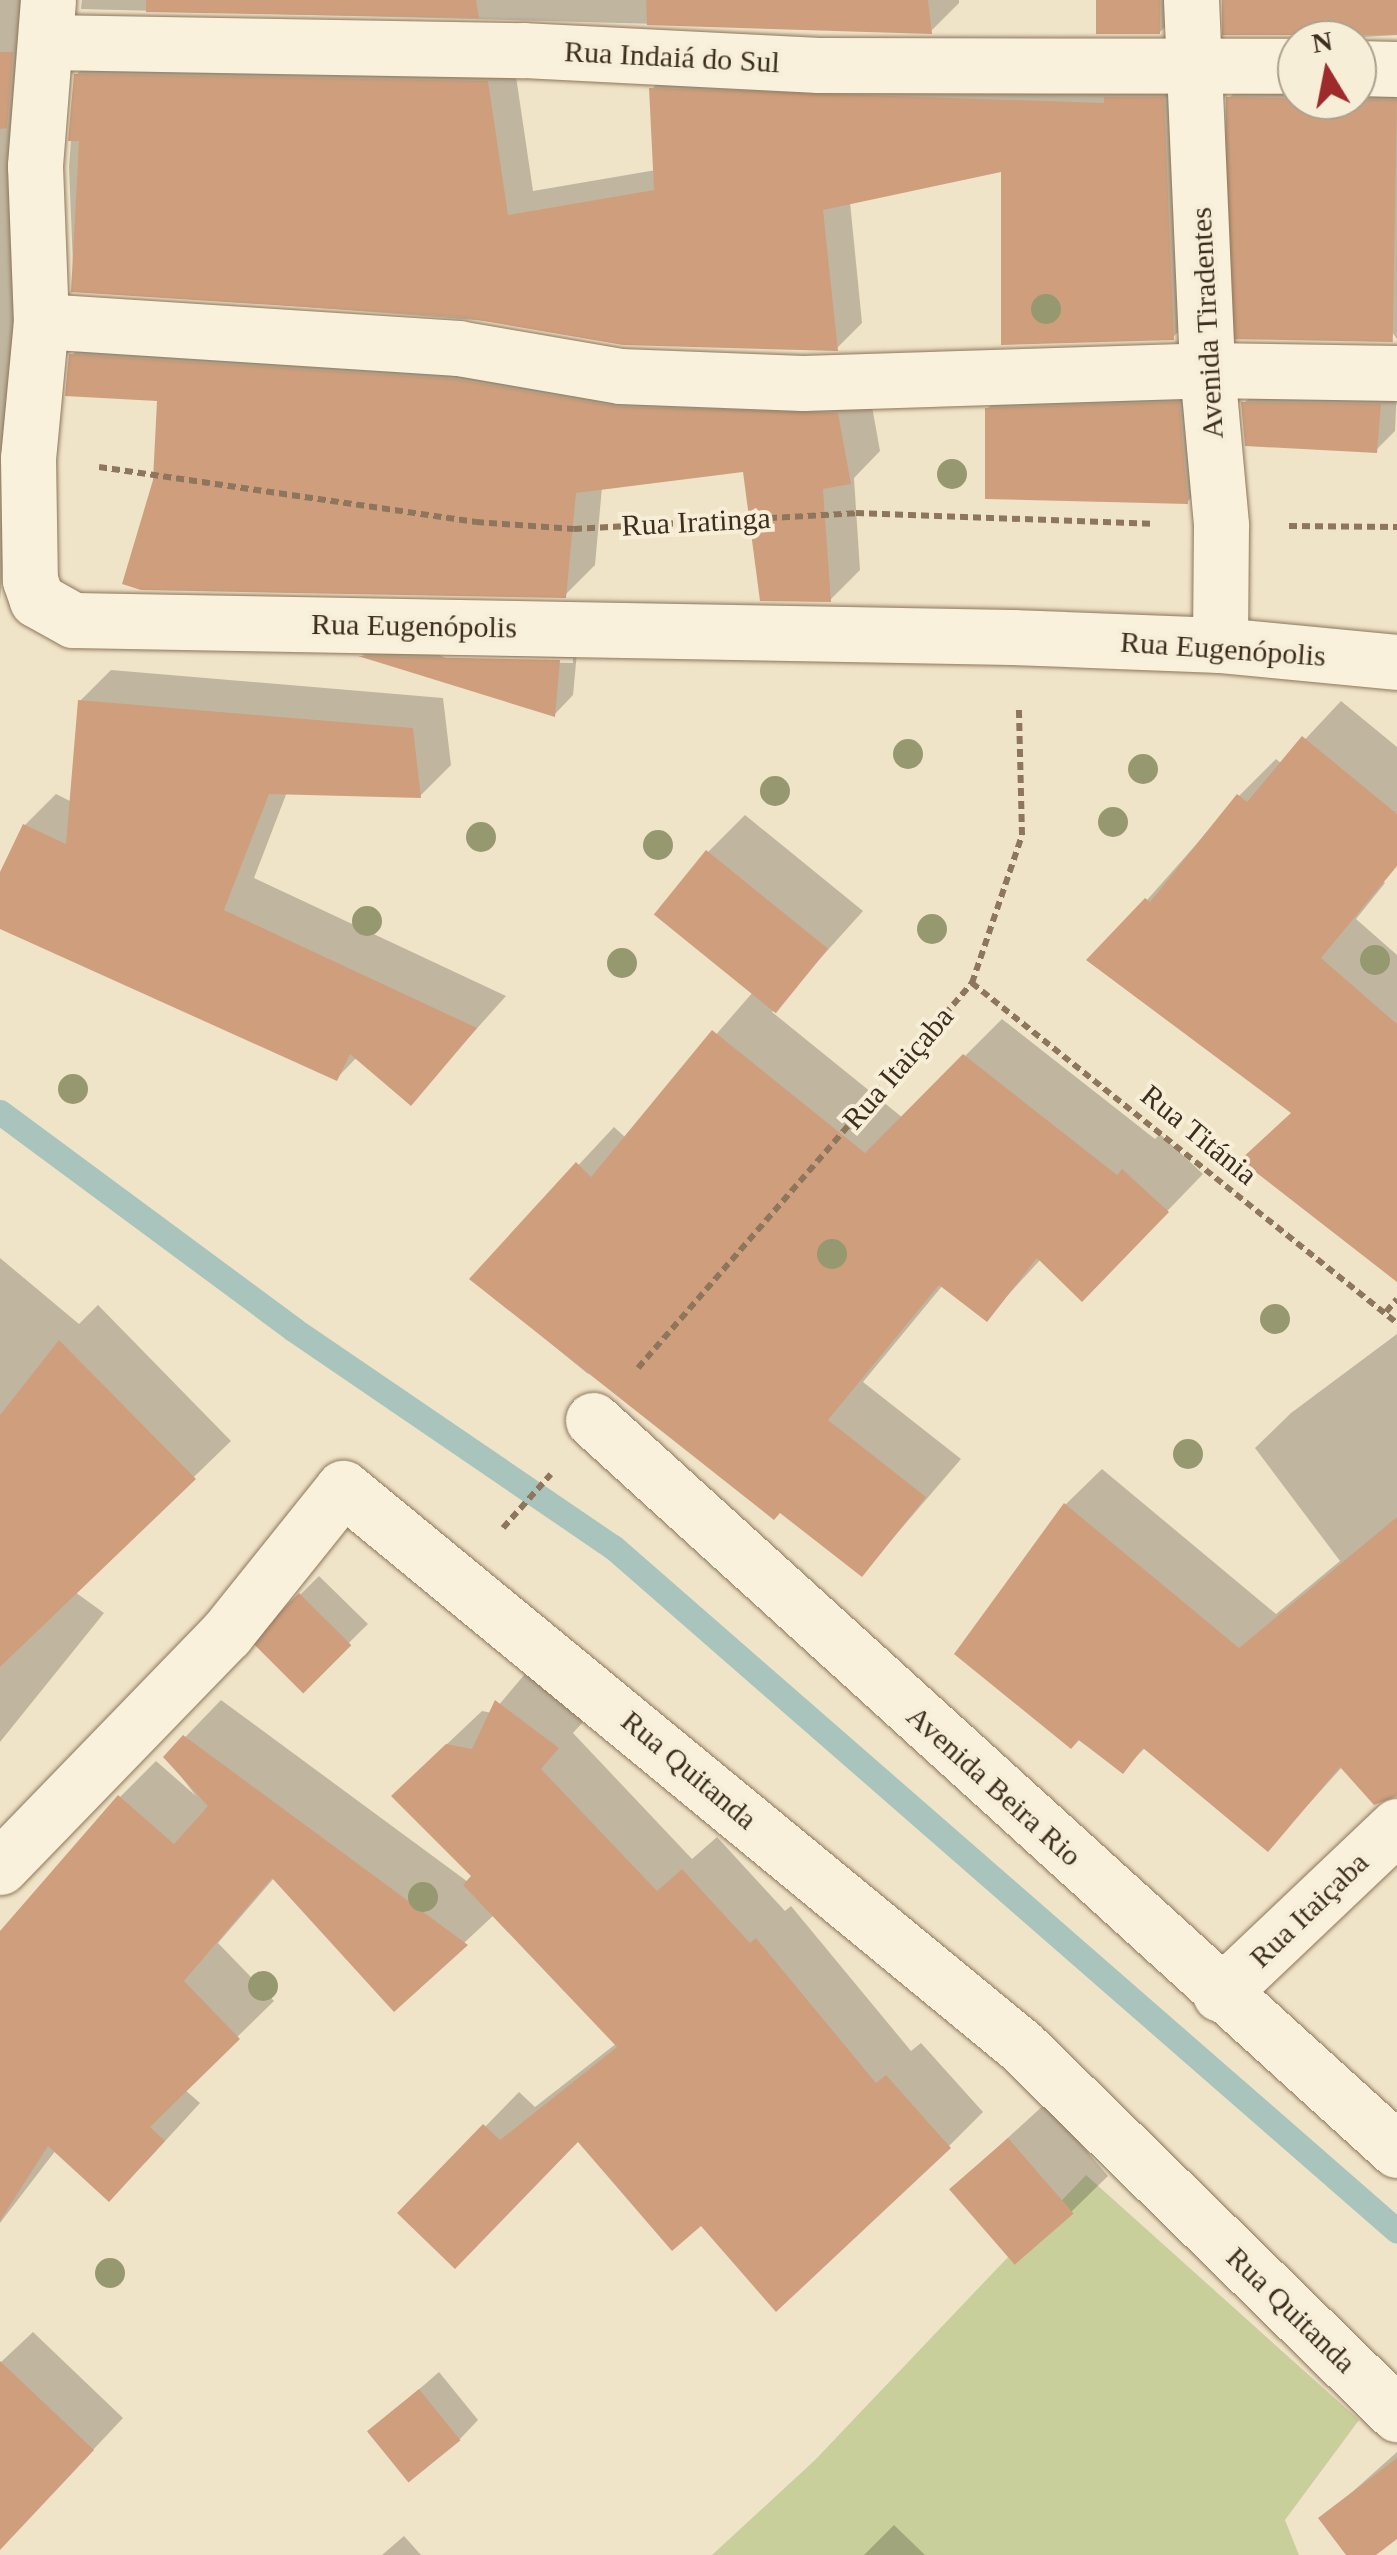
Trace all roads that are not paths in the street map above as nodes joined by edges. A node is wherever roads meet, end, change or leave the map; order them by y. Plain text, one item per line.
1 (1191, 0) edge
2 (47, 21) edge
3 (1193, 64) junction
4 (1277, 66) edge
5 (17, 170) edge
6 (40, 321) junction
7 (1207, 370) junction
8 (1397, 374) edge
9 (14, 461) edge
10 (1220, 645) junction
11 (1397, 662) edge
12 (593, 1420) road end
13 (1397, 1826) edge
14 (0, 1867) edge
15 (1220, 1994) junction
16 (1397, 2150) edge
17 (1397, 2414) edge

1 - 3 street, Avenida Tiradentes
2 - 3 street, Rua Indaiá do Sul
2 - 5 street, Rua Eugenópolis
3 - 4 street, Rua Indaiá do Sul
3 - 7 street, Avenida Tiradentes
5 - 6 street, Rua Eugenópolis
6 - 7 street
6 - 9 street, Rua Eugenópolis
7 - 8 street
7 - 10 street, Avenida Tiradentes
9 - 10 street, Rua Eugenópolis
10 - 11 street, Rua Eugenópolis
12 - 15 street, Avenida Beira Rio
13 - 15 street, Rua Itaiçaba
14 - 17 street, Rua Quitanda
15 - 16 street, Avenida Beira Rio

